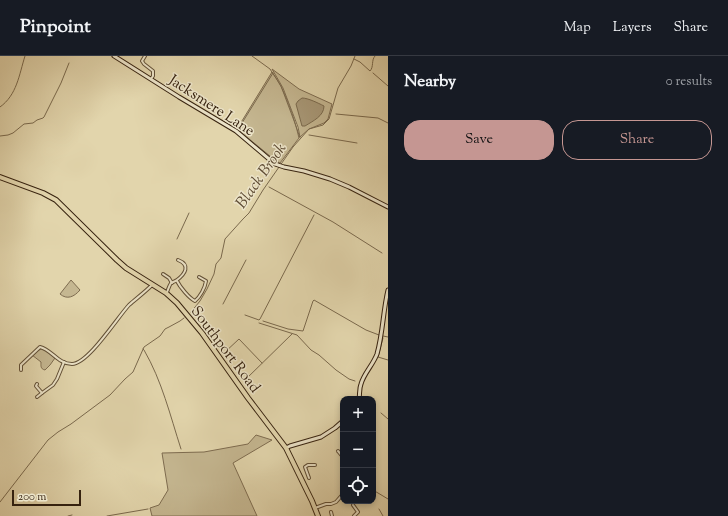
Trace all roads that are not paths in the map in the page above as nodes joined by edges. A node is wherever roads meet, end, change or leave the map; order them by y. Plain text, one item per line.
1 (114, 56) edge
2 (145, 56) edge
3 (151, 79) junction
4 (0, 177) edge
5 (388, 207) edge
6 (178, 260) dead end
7 (163, 274) dead end
8 (199, 277) dead end
9 (177, 280) junction
10 (172, 283) junction
11 (152, 285) junction
12 (388, 290) edge
13 (166, 293) junction
14 (63, 362) junction
15 (20, 370) dead end
16 (37, 384) dead end
17 (42, 393) junction
18 (359, 396) edge
19 (37, 397) dead end
20 (340, 424) edge
21 (286, 448) junction
22 (338, 451) dead end
23 (340, 453) edge
24 (315, 465) dead end
25 (309, 478) dead end
26 (340, 497) edge
27 (353, 505) dead end
28 (315, 508) junction
29 (331, 512) dead end
30 (318, 516) edge
31 (332, 516) edge
32 (354, 516) edge

1 - 3 main road, Jacksmere Lane
2 - 3 street
3 - 5 main road, Jacksmere Lane
4 - 11 highway, Southport Road
6 - 9 street
7 - 10 street
8 - 9 street
9 - 10 street
10 - 13 street
11 - 13 highway, Southport Road
11 - 14 street
12 - 18 main road
13 - 21 highway, Southport Road
14 - 15 street
14 - 17 street
16 - 17 street
17 - 19 street
20 - 21 main road
21 - 28 highway, Southport Road
22 - 23 street
24 - 25 street
26 - 28 street
27 - 32 street
28 - 30 highway, Southport Road
29 - 31 street

